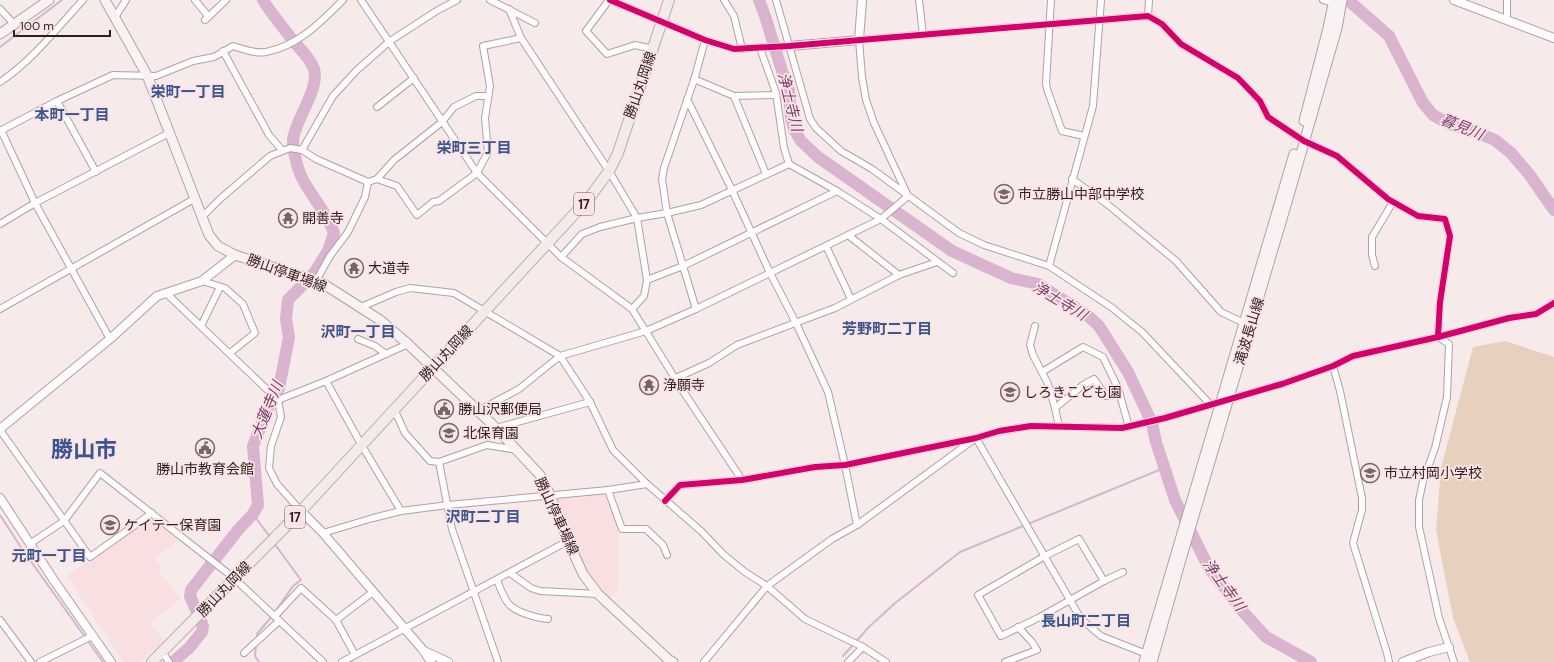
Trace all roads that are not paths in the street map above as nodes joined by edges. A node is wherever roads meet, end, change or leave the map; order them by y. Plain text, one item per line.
1 (49, 0) edge
2 (83, 0) edge
3 (104, 0) edge
4 (126, 0) edge
5 (195, 0) edge
6 (226, 0) edge
7 (343, 0) edge
8 (361, 0) edge
9 (457, 0) edge
10 (490, 0) edge
11 (609, 0) edge
12 (669, 0) edge
13 (724, 0) edge
14 (776, 0) edge
15 (862, 0) edge
16 (919, 0) edge
17 (1051, 0) edge
18 (1102, 0) edge
19 (1149, 0) edge
20 (1323, 0) edge
21 (1454, 0) edge
22 (1507, 0) edge
23 (1337, 2) edge
24 (0, 9) edge
25 (509, 10) junction
26 (1148, 16) junction
27 (115, 17) junction
28 (1507, 20) junction
29 (1101, 21) junction
30 (662, 22) junction
31 (535, 23) dead end
32 (14, 24) junction
33 (1049, 24) junction
34 (0, 34) edge
35 (922, 35) junction
36 (521, 38) junction
37 (1554, 38) edge
38 (705, 40) junction
39 (858, 40) junction
40 (390, 42) junction
41 (789, 46) junction
42 (762, 48) junction
43 (653, 49) junction
44 (742, 49) junction
45 (223, 50) junction
46 (147, 75) junction
47 (414, 78) junction
48 (694, 79) junction
49 (0, 82) edge
50 (776, 95) junction
51 (488, 96) junction
52 (734, 96) junction
53 (687, 99) junction
54 (57, 101) junction
55 (377, 107) dead end
56 (0, 122) edge
57 (442, 122) junction
58 (1, 130) edge
59 (169, 133) junction
60 (1084, 136) junction
61 (1302, 139) junction
62 (282, 150) junction
63 (302, 150) junction
64 (789, 164) junction
65 (609, 171) junction
66 (96, 172) junction
67 (477, 173) junction
68 (766, 174) junction
69 (377, 179) junction
70 (1072, 179) junction
71 (368, 182) junction
72 (732, 190) junction
73 (838, 191) junction
74 (908, 196) junction
75 (194, 199) junction
76 (1393, 202) junction
77 (35, 203) junction
78 (667, 213) junction
79 (201, 218) junction
80 (636, 218) junction
81 (883, 218) junction
82 (0, 224) edge
83 (751, 233) junction
84 (848, 235) junction
85 (547, 244) junction
86 (826, 246) junction
87 (235, 255) junction
88 (561, 257) junction
89 (938, 262) junction
90 (683, 266) junction
91 (1049, 266) junction
92 (1375, 266) dead end
93 (70, 268) junction
94 (770, 273) junction
95 (953, 273) dead end
96 (899, 275) junction
97 (647, 280) junction
98 (202, 281) junction
99 (316, 281) junction
100 (220, 287) junction
101 (166, 292) junction
102 (851, 299) junction
103 (1554, 303) edge
104 (361, 307) junction
105 (0, 309) edge
106 (632, 309) junction
107 (696, 309) junction
108 (484, 311) junction
109 (796, 323) junction
110 (1244, 323) junction
111 (201, 326) junction
112 (1035, 326) dead end
113 (646, 331) junction
114 (1438, 337) junction
115 (110, 339) junction
116 (358, 339) dead end
117 (408, 344) junction
118 (230, 353) junction
119 (386, 354) junction
120 (560, 356) junction
121 (1334, 366) junction
122 (432, 367) junction
123 (1042, 372) junction
124 (676, 378) junction
125 (326, 381) junction
126 (1118, 388) junction
127 (278, 400) junction
128 (1225, 400) junction
129 (590, 402) junction
130 (1210, 404) junction
131 (394, 408) junction
132 (1055, 408) junction
133 (478, 411) junction
134 (1059, 426) junction
135 (1129, 427) junction
136 (496, 428) junction
137 (0, 430) edge
138 (976, 438) junction
139 (361, 444) junction
140 (517, 450) junction
141 (439, 462) junction
142 (845, 465) junction
143 (742, 480) junction
144 (647, 484) junction
145 (608, 490) junction
146 (550, 495) junction
147 (0, 498) edge
148 (665, 501) junction
149 (448, 505) junction
150 (301, 510) junction
151 (401, 511) junction
152 (152, 513) junction
153 (64, 521) junction
154 (857, 525) junction
155 (323, 533) junction
156 (568, 541) junction
157 (31, 543) junction
158 (1179, 554) junction
159 (667, 555) dead end
160 (1045, 556) junction
161 (1123, 572) dead end
162 (510, 573) junction
163 (234, 578) junction
164 (497, 580) junction
165 (1104, 581) junction
166 (767, 586) junction
167 (373, 592) junction
168 (473, 593) junction
169 (598, 594) junction
170 (1071, 600) junction
171 (277, 618) junction
172 (548, 619) dead end
173 (0, 620) edge
174 (336, 620) junction
175 (1018, 627) junction
176 (404, 628) junction
177 (92, 636) junction
178 (863, 647) junction
179 (1449, 647) junction
180 (423, 650) junction
181 (162, 652) junction
182 (244, 653) dead end
183 (355, 655) junction
184 (1149, 659) edge
185 (31, 662) edge
186 (40, 662) edge
187 (111, 662) edge
188 (152, 662) edge
189 (169, 662) edge
190 (323, 662) edge
191 (342, 662) edge
192 (431, 662) edge
193 (448, 662) edge
194 (498, 662) edge
195 (673, 662) edge
196 (704, 662) edge
197 (848, 662) edge
198 (886, 662) edge
199 (1006, 662) edge
200 (1388, 662) edge
201 (1403, 662) edge
202 (1454, 662) edge

1 - 32 main road
2 - 49 street
3 - 27 main road, 勝山停車場線
4 - 27 street
5 - 6 street
7 - 45 street
8 - 40 street
9 - 40 street
10 - 25 street
11 - 30 street
11 - 43 street
12 - 30 main road, 勝山丸岡線 / 17
13 - 44 street
14 - 41 street
15 - 39 street
16 - 35 street
17 - 33 street
18 - 29 street
19 - 26 street
20 - 23 street
21 - 28 street
22 - 28 street
23 - 61 main road, 滝波長山線
24 - 32 street
25 - 31 street
25 - 36 street
26 - 29 street
26 - 61 street
27 - 46 main road, 勝山停車場線
28 - 37 street
29 - 33 street
29 - 60 street
30 - 38 street
30 - 43 main road, 勝山丸岡線 / 17
32 - 34 main road
33 - 35 street
33 - 60 street
35 - 39 street
36 - 51 street
36 - 65 street
38 - 44 street
38 - 48 street
39 - 41 street
39 - 74 street
40 - 47 street
40 - 63 street
41 - 42 street
41 - 74 street
42 - 44 street
42 - 50 street
43 - 65 main road, 勝山丸岡線 / 17
45 - 46 street
45 - 62 street
46 - 54 street
46 - 59 main road, 勝山停車場線
47 - 55 street
47 - 57 street
48 - 52 street
48 - 53 street
50 - 52 street
50 - 64 street
51 - 57 street
51 - 67 street
52 - 68 street
53 - 72 street
53 - 78 street
54 - 58 street
54 - 66 street
56 - 58 street
57 - 67 street
57 - 69 street
58 - 77 street
59 - 66 street
59 - 75 main road, 勝山停車場線
60 - 70 street
61 - 76 street
61 - 110 main road, 滝波長山線
61 - 128 main road, 滝波長山線
62 - 63 street
62 - 79 street
63 - 71 street
64 - 68 street
64 - 73 street
65 - 80 street
65 - 85 main road, 勝山丸岡線 / 17
66 - 77 street
67 - 69 street
67 - 85 street
68 - 72 street
69 - 71 street
70 - 91 street
70 - 110 street
71 - 99 street
72 - 78 street
72 - 83 street
73 - 81 street
73 - 83 street
74 - 81 street
74 - 91 street
75 - 79 main road, 勝山停車場線
75 - 93 street
76 - 92 street
76 - 114 street
77 - 82 street
77 - 93 street
78 - 80 street
78 - 90 street
79 - 87 main road, 勝山停車場線
80 - 88 street
80 - 97 street
81 - 84 street
81 - 89 street
83 - 90 street
83 - 94 street
84 - 86 street
84 - 96 street
85 - 88 street
85 - 108 main road, 勝山丸岡線 / 17
86 - 94 street
86 - 102 street
87 - 98 street
87 - 99 main road, 勝山停車場線
88 - 106 street
89 - 95 street
89 - 96 street
90 - 97 street
90 - 107 street
91 - 130 street
93 - 105 street
93 - 115 street
94 - 107 street
94 - 109 street
96 - 102 street
97 - 106 street
98 - 100 street
98 - 101 street
99 - 104 main road, 勝山停車場線
100 - 111 street
100 - 118 street
101 - 111 street
101 - 115 street
102 - 109 street
103 - 114 street
104 - 108 street
104 - 117 main road, 勝山停車場線
106 - 113 street
107 - 113 street
108 - 120 street
108 - 122 main road, 勝山丸岡線 / 17
109 - 124 street
109 - 142 street
110 - 128 main road, 滝波長山線
111 - 118 street
112 - 123 street
113 - 120 street
113 - 124 street
114 - 121 street
114 - 179 street
115 - 137 street
116 - 119 street
117 - 119 street
117 - 122 main road, 勝山停車場線
118 - 127 street
119 - 125 street
120 - 129 street
120 - 133 street
121 - 128 street
121 - 200 street
122 - 131 main road, 勝山丸岡線 / 17
122 - 133 main road, 勝山停車場線
123 - 126 street
123 - 132 street
124 - 143 street
125 - 127 street
125 - 139 street
126 - 132 street
126 - 135 street
127 - 150 street
128 - 130 street
128 - 158 main road, 滝波長山線
128 - 158 main road, 滝波長山線
129 - 136 street
129 - 144 street
130 - 135 street
131 - 139 main road, 勝山丸岡線 / 17
131 - 141 street
132 - 134 street
133 - 136 main road, 勝山停車場線
134 - 135 street
134 - 138 street
136 - 140 main road, 勝山停車場線
137 - 153 street
138 - 142 street
138 - 154 street
138 - 160 street
139 - 150 main road, 勝山丸岡線 / 17
139 - 151 street
140 - 141 street
140 - 146 main road, 勝山停車場線
141 - 149 street
142 - 143 street
142 - 154 street
143 - 148 street
144 - 145 street
144 - 148 street
145 - 146 street
145 - 159 street
146 - 149 street
146 - 156 main road, 勝山停車場線
147 - 157 street
148 - 166 street
149 - 151 street
149 - 168 street
150 - 155 street
150 - 163 main road, 勝山丸岡線 / 17
151 - 155 street
152 - 153 street
152 - 153 street
152 - 163 street
153 - 157 street
154 - 166 street
155 - 167 street
156 - 162 street
156 - 169 main road, 勝山停車場線
157 - 177 street
158 - 184 main road, 滝波長山線
160 - 165 street
160 - 170 street
160 - 175 street
161 - 165 street
162 - 164 street
162 - 169 street
163 - 171 street
163 - 181 main road, 勝山丸岡線 / 17
164 - 168 street
164 - 172 street
165 - 170 street
166 - 178 street
166 - 196 street
167 - 174 street
167 - 176 street
168 - 176 street
168 - 194 street
169 - 195 main road, 勝山停車場線
170 - 175 street
170 - 184 street
171 - 174 street
171 - 182 street
171 - 190 street
173 - 185 street
174 - 183 street
175 - 199 street
176 - 180 street
176 - 183 street
177 - 186 street
177 - 187 street
178 - 197 street
178 - 198 street
179 - 201 street
179 - 202 street
180 - 192 street
180 - 193 street
181 - 188 main road, 勝山丸岡線 / 17
181 - 189 street
183 - 191 street

